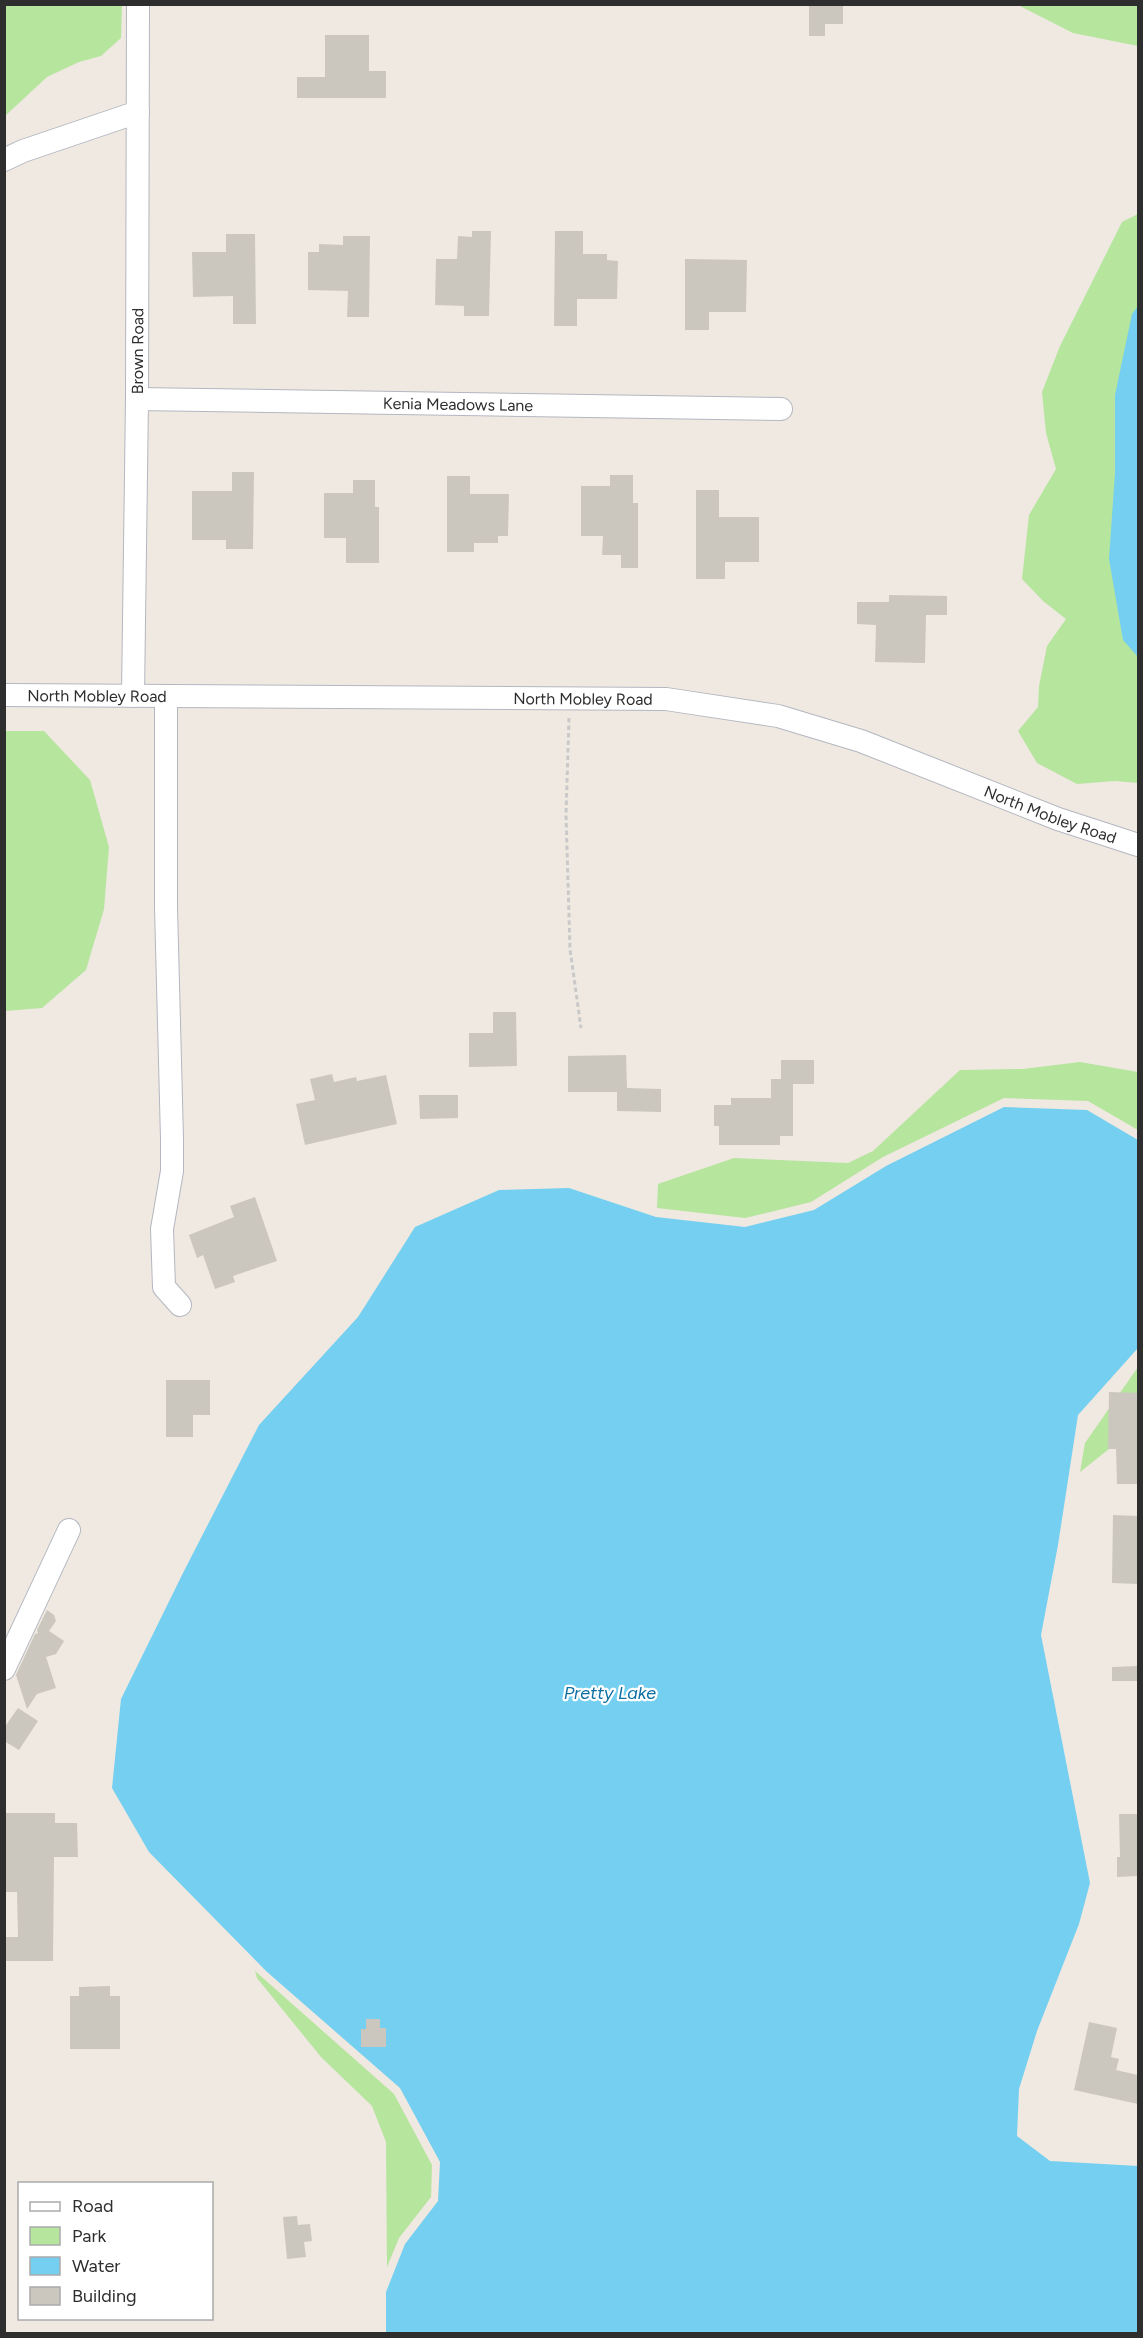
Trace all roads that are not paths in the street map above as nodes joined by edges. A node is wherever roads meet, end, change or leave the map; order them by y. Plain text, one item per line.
1 (138, 4) edge
2 (138, 112) junction
3 (4, 160) edge
4 (137, 399) junction
5 (781, 409) dead end
6 (4, 695) edge
7 (133, 696) junction
8 (166, 696) junction
9 (1138, 845) edge
10 (180, 1305) dead end
11 (69, 1530) dead end
12 (4, 1669) edge

1 - 2 street, Brown Road
2 - 3 street
2 - 4 street, Brown Road
4 - 5 street, Kenia Meadows Lane
4 - 7 street, Brown Road
6 - 7 street, North Mobley Road
7 - 8 street, North Mobley Road
8 - 9 street, North Mobley Road
8 - 10 street
11 - 12 street

